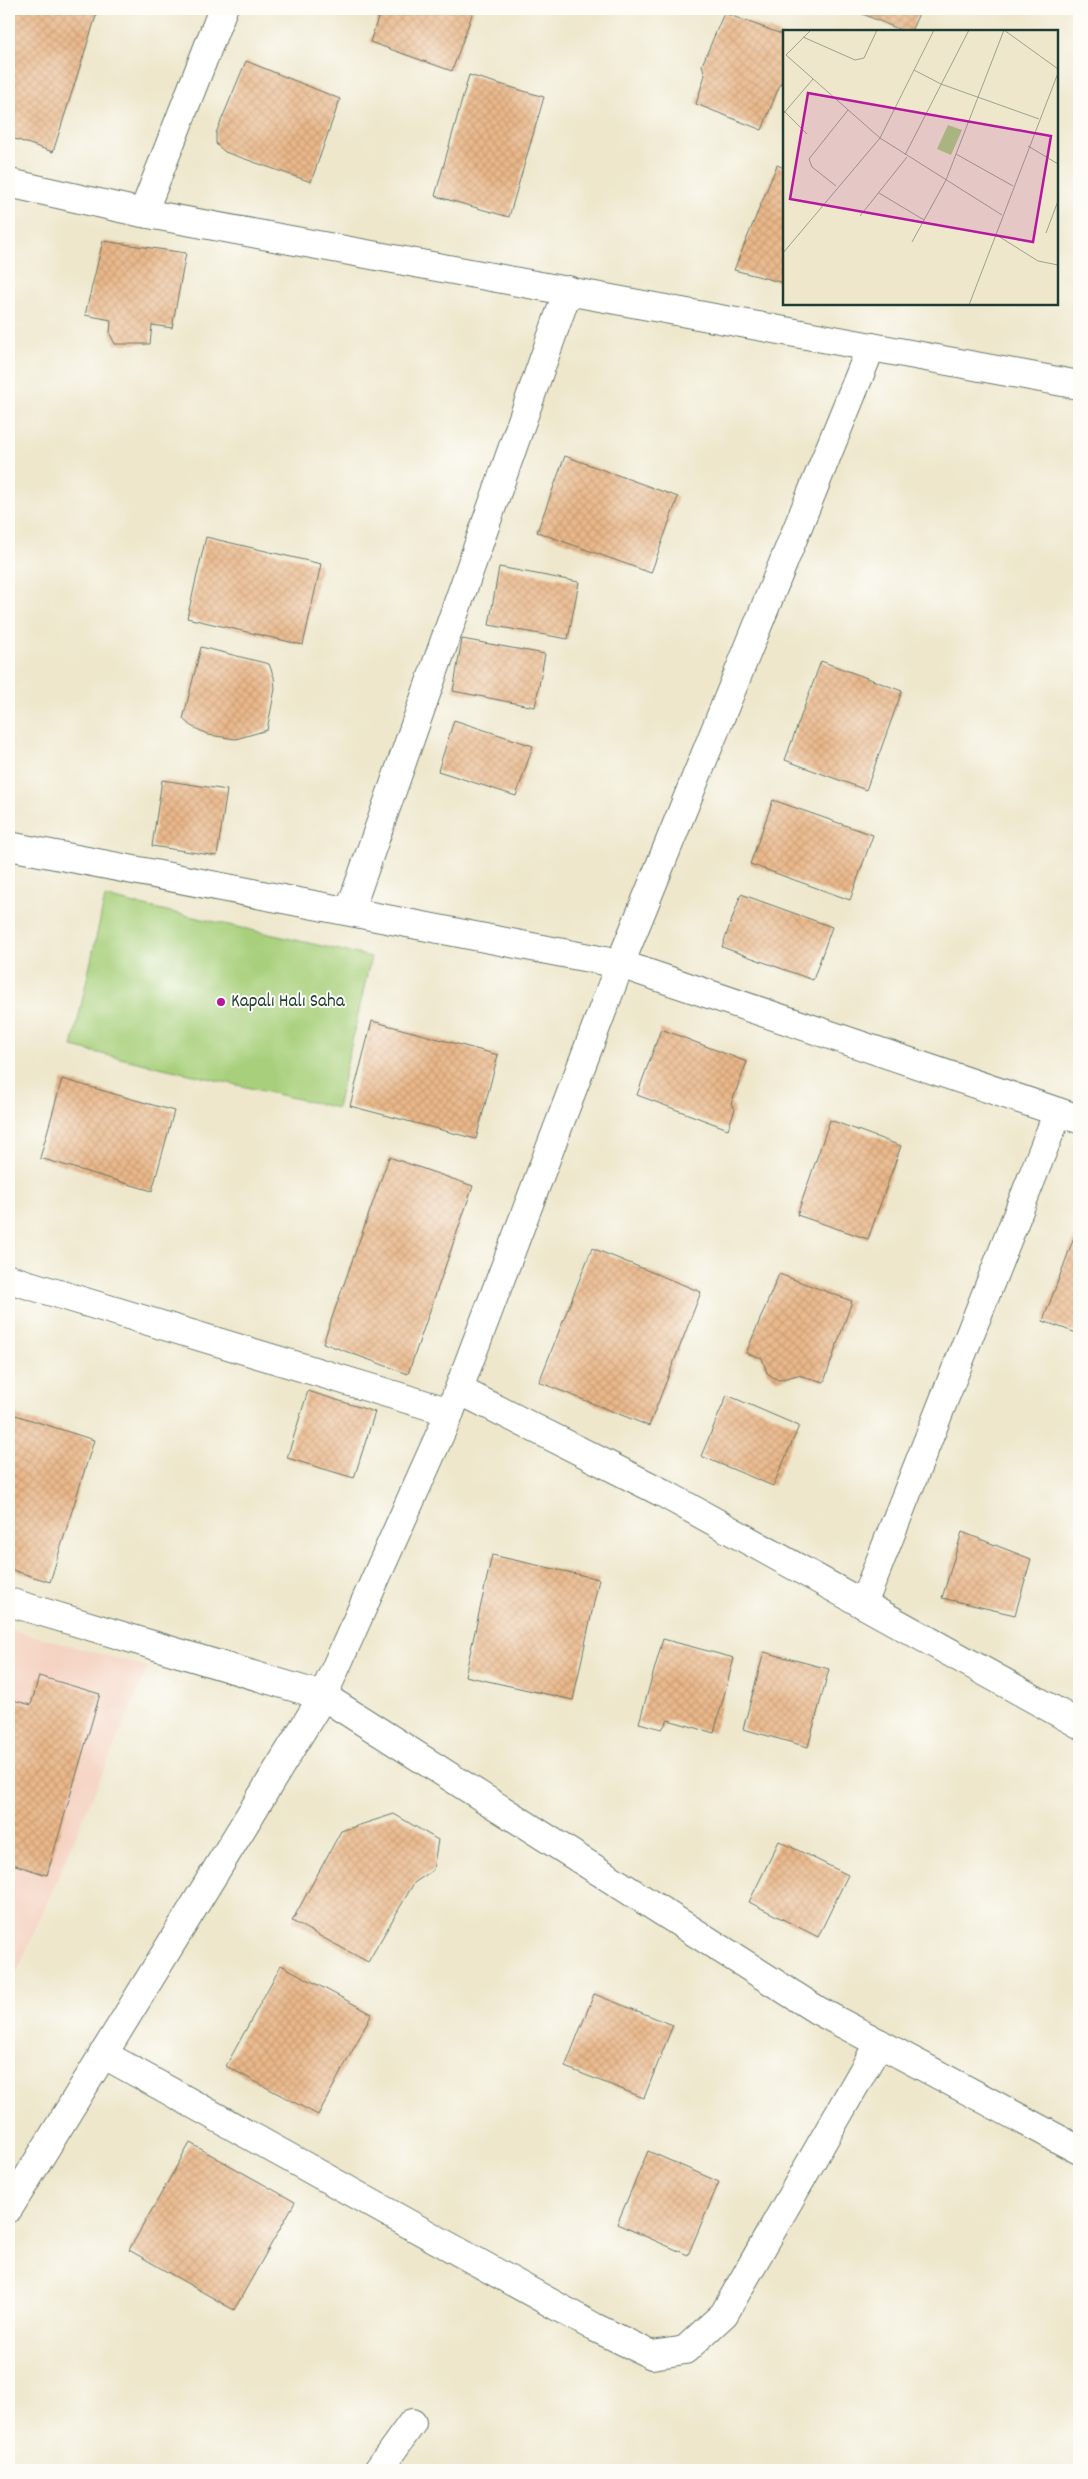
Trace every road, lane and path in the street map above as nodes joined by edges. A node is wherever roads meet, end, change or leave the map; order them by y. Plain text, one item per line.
1 (223, 9) edge
2 (9, 183) edge
3 (143, 213) junction
4 (568, 290) junction
5 (871, 347) junction
6 (1077, 380) edge
7 (9, 846) edge
8 (350, 910) junction
9 (620, 964) junction
10 (1069, 1116) edge
11 (9, 1279) edge
12 (455, 1401) junction
13 (9, 1602) edge
14 (864, 1604) junction
15 (322, 1696) junction
16 (1079, 1724) edge
17 (879, 2043) junction
18 (103, 2054) junction
19 (1079, 2150) edge
20 (9, 2208) edge
21 (412, 2423) dead end
22 (378, 2470) edge

1 - 3 street
2 - 3 street
3 - 4 street
4 - 5 street
4 - 8 street
5 - 6 street
5 - 9 street
7 - 8 street
8 - 9 street
9 - 10 street
9 - 12 street
10 - 14 street
11 - 12 street
12 - 14 street
12 - 15 street
13 - 15 street
14 - 16 street
15 - 17 street
15 - 18 street
17 - 18 street
17 - 19 street
18 - 20 street
21 - 22 street

